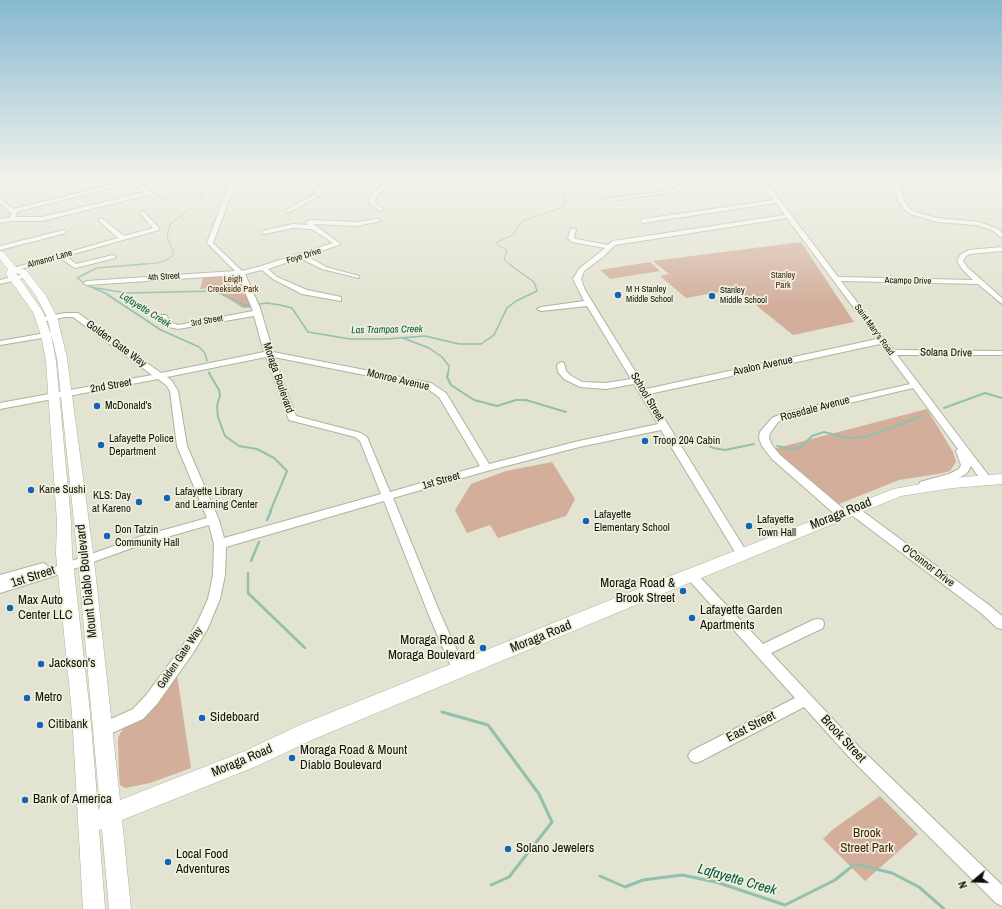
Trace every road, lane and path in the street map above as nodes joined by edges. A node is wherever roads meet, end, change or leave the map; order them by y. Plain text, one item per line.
1 (103, 221) edge
2 (150, 221) edge
3 (218, 221) edge
4 (375, 221) edge
5 (753, 221) edge
6 (794, 221) edge
7 (956, 221) edge
8 (314, 227) junction
9 (573, 229) dead end
10 (64, 232) dead end
11 (264, 232) dead end
12 (1002, 236) edge
13 (122, 238) junction
14 (609, 247) junction
15 (0, 248) edge
16 (1002, 249) edge
17 (0, 254) edge
18 (61, 256) junction
19 (301, 256) junction
20 (113, 257) dead end
21 (263, 268) junction
22 (241, 272) junction
23 (18, 274) junction
24 (357, 278) dead end
25 (837, 279) junction
26 (0, 282) edge
27 (979, 282) junction
28 (87, 283) dead end
29 (338, 299) dead end
30 (1002, 302) edge
31 (589, 303) junction
32 (255, 307) junction
33 (541, 309) dead end
34 (163, 317) dead end
35 (47, 319) junction
36 (52, 334) junction
37 (881, 341) junction
38 (0, 343) edge
39 (890, 352) junction
40 (269, 354) junction
41 (1002, 354) edge
42 (561, 365) dead end
43 (161, 376) junction
44 (638, 381) junction
45 (914, 385) junction
46 (645, 392) junction
47 (59, 395) junction
48 (0, 406) edge
49 (664, 426) junction
50 (954, 436) junction
51 (486, 468) junction
52 (1002, 479) edge
53 (987, 480) junction
54 (913, 488) junction
55 (388, 496) junction
56 (848, 512) junction
57 (213, 520) junction
58 (220, 544) junction
59 (742, 554) junction
60 (86, 560) junction
61 (66, 566) junction
62 (691, 575) junction
63 (0, 580) edge
64 (0, 588) edge
65 (818, 624) dead end
66 (1002, 624) edge
67 (762, 651) junction
68 (459, 670) junction
69 (806, 699) junction
70 (103, 730) junction
71 (696, 756) dead end
72 (110, 814) junction
73 (88, 824) junction
74 (1002, 897) edge
75 (94, 909) edge
76 (120, 909) edge

1 - 13 street
2 - 13 street, Almanor Lane
3 - 22 street, Moraga Boulevard
4 - 8 street
5 - 14 street
6 - 25 street, Saint Mary's Road
7 - 12 street
8 - 11 street
8 - 19 street, Foye Drive
9 - 14 street
10 - 15 street
13 - 18 street, Almanor Lane
14 - 31 street, School Street
16 - 27 street
17 - 23 main road, Mount Diablo Boulevard
18 - 20 street
18 - 23 street, Almanor Lane
19 - 21 street, Foye Drive
19 - 24 street
21 - 22 street, Foye Drive
21 - 29 street
22 - 28 street, 4th Street
22 - 32 street, Moraga Boulevard
23 - 26 street, Almanor Lane
23 - 35 main road, Mount Diablo Boulevard
25 - 27 street, Acampo Drive
25 - 37 street, Saint Mary's Road
27 - 30 street
31 - 33 street
31 - 44 street, School Street
32 - 34 street, 3rd Street
32 - 40 street, Moraga Boulevard
35 - 36 main road, Mount Diablo Boulevard
35 - 43 street, Golden Gate Way
36 - 38 street
36 - 47 main road, Mount Diablo Boulevard
37 - 39 street, Saint Mary's Road
37 - 46 street, Avalon Avenue
39 - 41 street, Solana Drive
39 - 45 street, Saint Mary's Road
40 - 43 street, 2nd Street
40 - 51 street, Monroe Avenue
40 - 55 street, Moraga Boulevard
42 - 44 street
43 - 47 street, 2nd Street
43 - 57 street, Golden Gate Way
44 - 46 street, School Street
45 - 50 street, Saint Mary's Road
45 - 56 street, Rosedale Avenue
46 - 49 street, School Street
47 - 48 street, 2nd Street
47 - 60 main road, Mount Diablo Boulevard
47 - 61 main road, Mount Diablo Boulevard
49 - 51 street, 1st Street
49 - 59 street, School Street
50 - 53 street, Saint Mary's Road
50 - 54 street
51 - 55 street, 1st Street
52 - 53 main road, Moraga Road
53 - 54 main road, Moraga Road
54 - 56 main road, Moraga Road
55 - 58 street, 1st Street
55 - 68 street, Moraga Boulevard
56 - 59 main road, Moraga Road
56 - 66 street, O'Connor Drive
57 - 58 street, Golden Gate Way
57 - 60 street, 1st Street
58 - 70 street, Golden Gate Way
59 - 62 main road, Moraga Road
60 - 61 street, 1st Street
60 - 70 main road, Mount Diablo Boulevard
61 - 63 street, 1st Street
61 - 64 street, 1st Street
61 - 73 main road, Mount Diablo Boulevard
62 - 67 street, Brook Street
62 - 68 main road, Moraga Road
65 - 67 street
67 - 69 street, Brook Street
68 - 72 main road, Moraga Road
69 - 71 street, East Street
69 - 74 street, Brook Street
70 - 72 main road, Mount Diablo Boulevard
72 - 73 main road, Moraga Road
72 - 76 main road, Mount Diablo Boulevard
73 - 75 main road, Mount Diablo Boulevard

